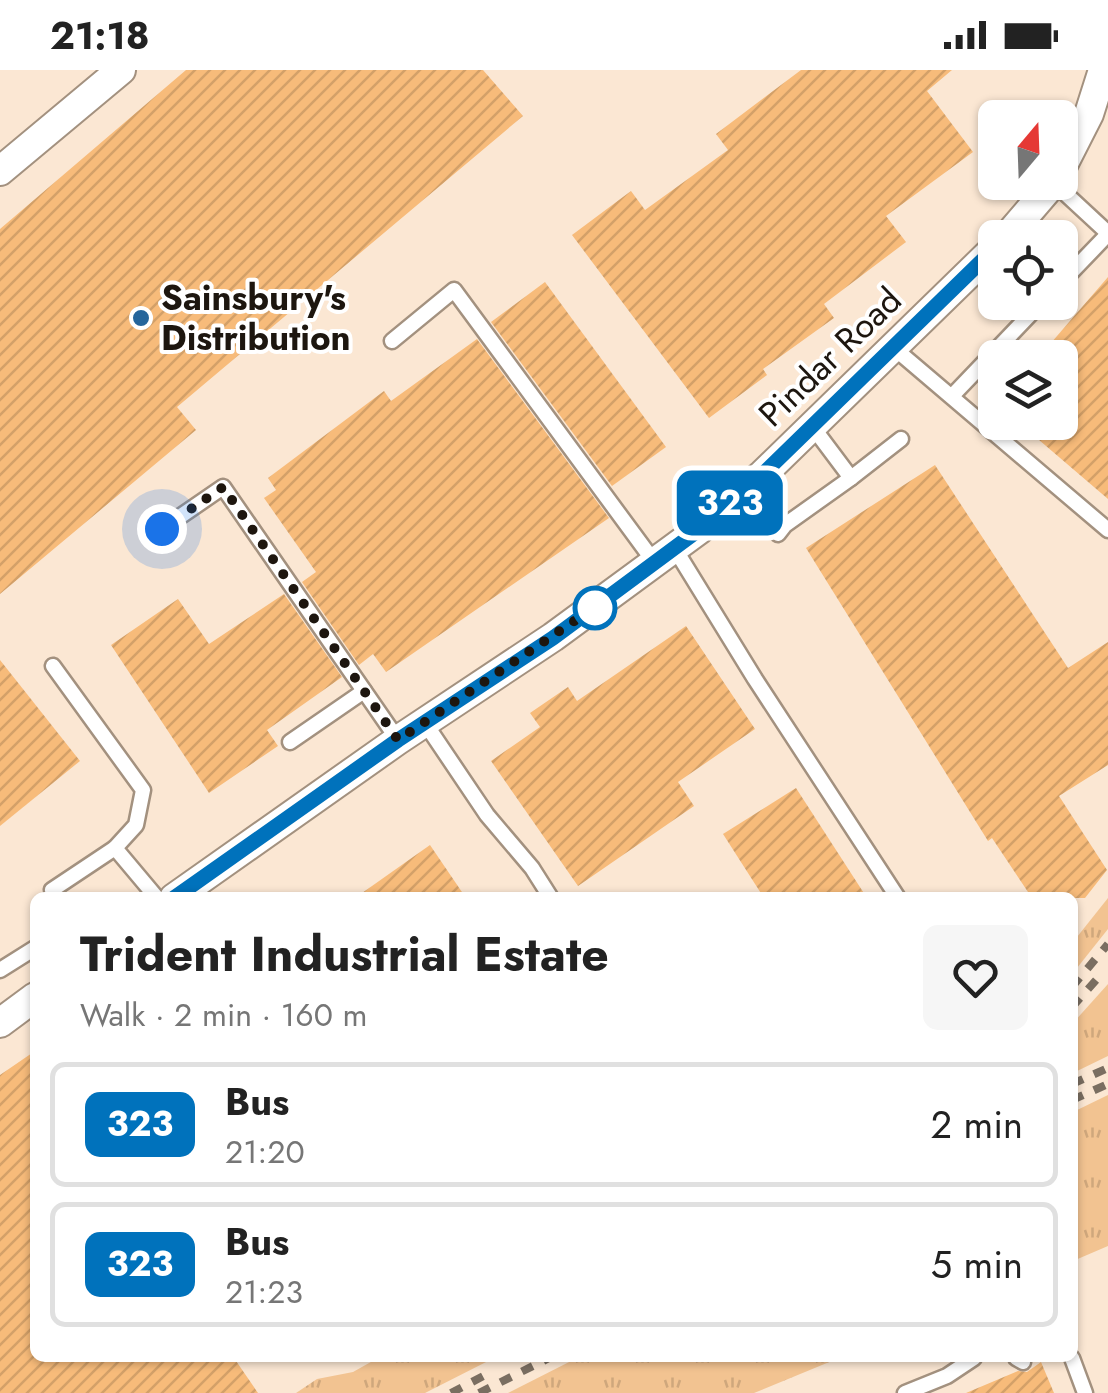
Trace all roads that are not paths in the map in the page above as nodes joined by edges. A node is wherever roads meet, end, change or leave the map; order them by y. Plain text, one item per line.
1 (109, 73) edge
2 (1104, 75) edge
3 (1078, 136) edge
4 (0, 171) edge
5 (1039, 200) edge
6 (1072, 200) edge
7 (1022, 220) edge
8 (1108, 234) edge
9 (978, 265) edge
10 (1078, 265) edge
11 (1025, 320) edge
12 (392, 342) dead end
13 (894, 348) junction
14 (952, 396) junction
15 (812, 426) junction
16 (901, 439) dead end
17 (851, 478) junction
18 (162, 529) dead end
19 (1108, 530) edge
20 (778, 534) dead end
21 (665, 556) junction
22 (53, 666) dead end
23 (364, 691) junction
24 (426, 723) junction
25 (398, 740) junction
26 (290, 742) dead end
27 (115, 848) junction
28 (52, 892) edge
29 (152, 892) edge
30 (183, 892) edge
31 (547, 892) edge
32 (894, 892) edge
33 (30, 951) edge
34 (0, 970) edge
35 (30, 1002) edge
36 (0, 1023) edge
37 (968, 1362) edge
38 (1074, 1362) edge
39 (905, 1393) edge
40 (1086, 1393) edge

1 - 4 street
2 - 3 street
5 - 7 street
6 - 8 lane
8 - 10 lane
9 - 13 street, Pindar Road
11 - 14 lane
12 - 21 lane
13 - 14 lane
13 - 15 street, Pindar Road
14 - 19 lane
15 - 17 lane
15 - 21 street, Pindar Road
16 - 17 lane
17 - 20 lane
18 - 23 lane
21 - 24 street, Pindar Road
21 - 32 lane
22 - 27 lane
23 - 25 lane
23 - 26 lane
24 - 25 street, Pindar Road
24 - 31 lane
25 - 30 street, Pindar Road
27 - 28 lane
27 - 29 lane
33 - 34 lane
35 - 36 street
37 - 39 lane
38 - 40 lane

